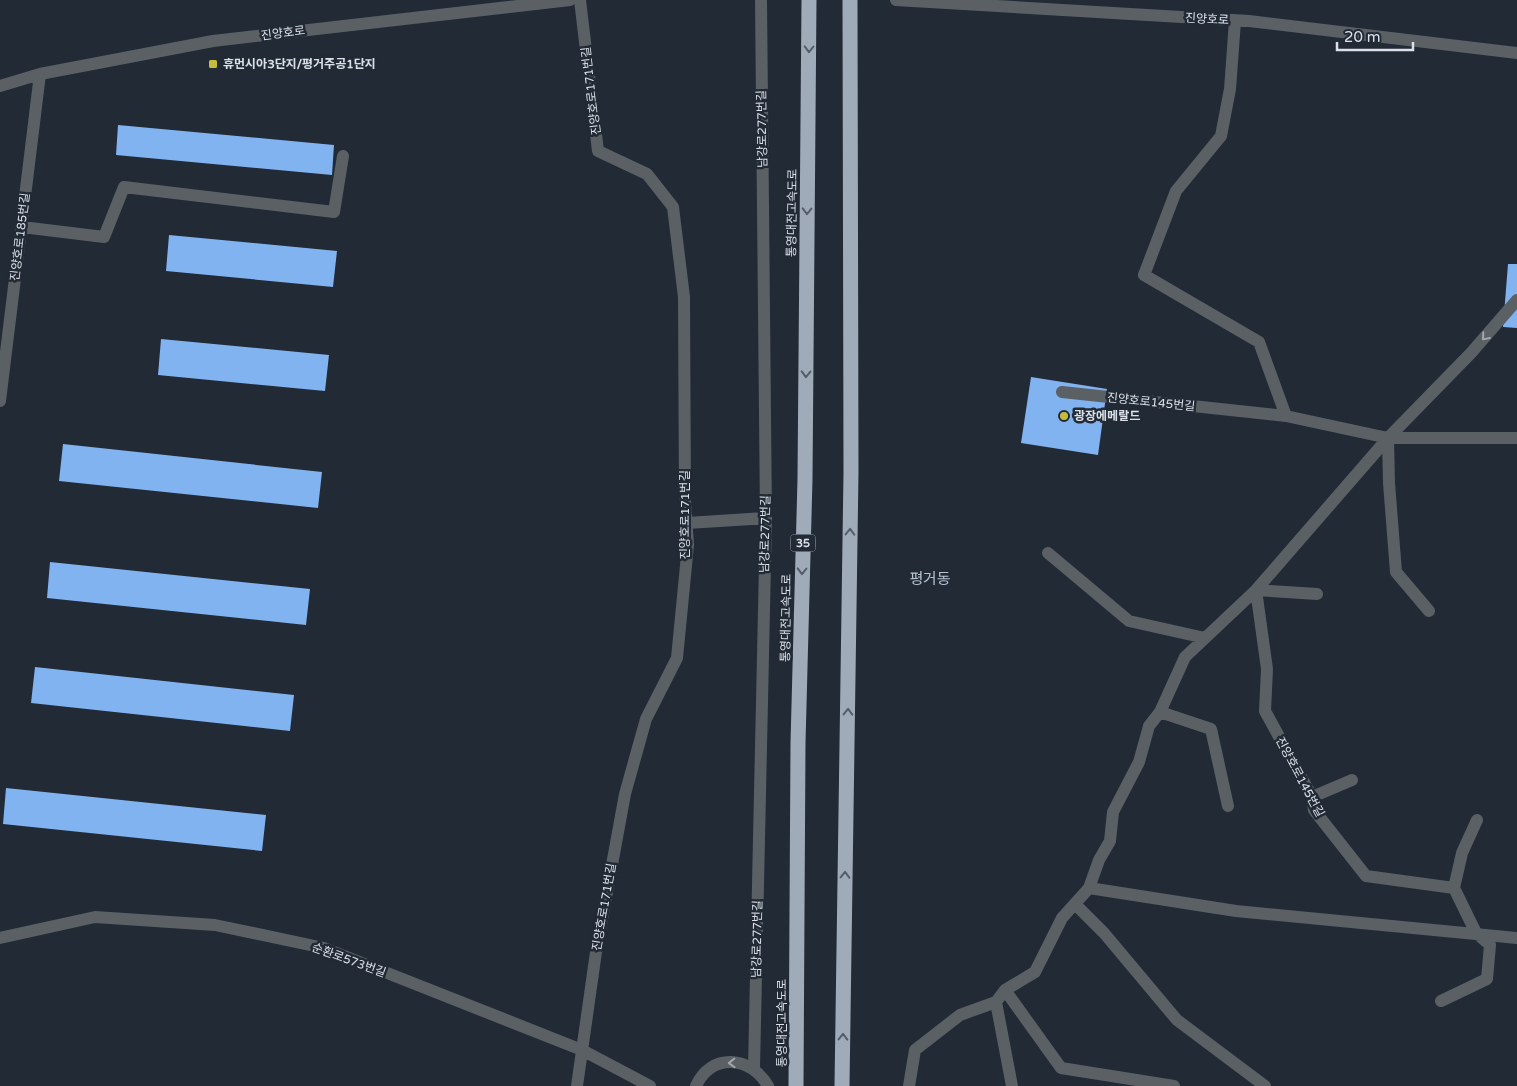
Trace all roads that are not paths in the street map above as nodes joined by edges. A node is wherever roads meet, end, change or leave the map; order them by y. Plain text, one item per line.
1 (570, 0) edge
2 (580, 0) edge
3 (761, 0) edge
4 (809, 0) edge
5 (850, 0) edge
6 (896, 0) edge
7 (1235, 21) junction
8 (1517, 53) edge
9 (40, 74) junction
10 (0, 86) edge
11 (343, 156) dead end
12 (22, 227) junction
13 (1517, 300) edge
14 (1062, 392) dead end
15 (0, 401) edge
16 (1286, 416) junction
17 (1388, 438) junction
18 (1517, 438) edge
19 (766, 518) junction
20 (687, 523) junction
21 (1048, 554) dead end
22 (1256, 590) junction
23 (1317, 594) dead end
24 (1429, 611) dead end
25 (1205, 638) junction
26 (1160, 712) junction
27 (1352, 780) dead end
28 (1312, 797) junction
29 (1228, 806) dead end
30 (1477, 820) dead end
31 (1454, 888) junction
32 (1085, 893) junction
33 (1476, 933) junction
34 (0, 938) edge
35 (1517, 938) edge
36 (1005, 990) junction
37 (1441, 1001) dead end
38 (996, 1002) junction
39 (582, 1050) junction
40 (754, 1068) junction
41 (577, 1086) edge
42 (650, 1086) edge
43 (696, 1086) edge
44 (768, 1086) edge
45 (796, 1086) edge
46 (842, 1086) edge
47 (909, 1086) edge
48 (1012, 1086) edge
49 (1174, 1086) edge
50 (1265, 1086) edge

1 - 9 street, 진양호로
2 - 20 street, 진양호로171번길
3 - 19 street, 남강로277번길
4 -> 45 highway, 통영대전고속도로 / 35
46 -> 5 highway
6 - 7 street, 진양호로
7 - 8 street, 진양호로
7 - 16 street
9 - 10 street, 진양호로
9 - 12 street, 진양호로185번길
11 - 12 street
12 - 15 street, 진양호로185번길
13 -> 17 street
14 - 16 street, 진양호로145번길
16 - 17 street, 진양호로145번길
17 - 18 street, 진양호로145번길
17 - 22 street
17 - 24 street
19 - 20 street
19 - 40 street, 남강로277번길
20 - 39 street, 진양호로171번길
21 - 25 street
22 - 23 street
22 - 25 street
22 - 28 street, 진양호로145번길
25 - 26 street
26 - 29 street
26 - 32 street
27 - 28 street
28 - 31 street, 진양호로145번길
30 - 31 street
31 - 33 street
32 - 33 street
32 - 36 street
32 - 50 street
33 - 35 street
33 - 37 street
34 - 39 street, 순환로573번길
36 - 38 street
36 - 49 street
38 - 47 street
38 - 48 street
39 - 41 street, 진양호로171번길
39 - 42 street, 순환로573번길
40 -> 43 street
40 - 44 street

